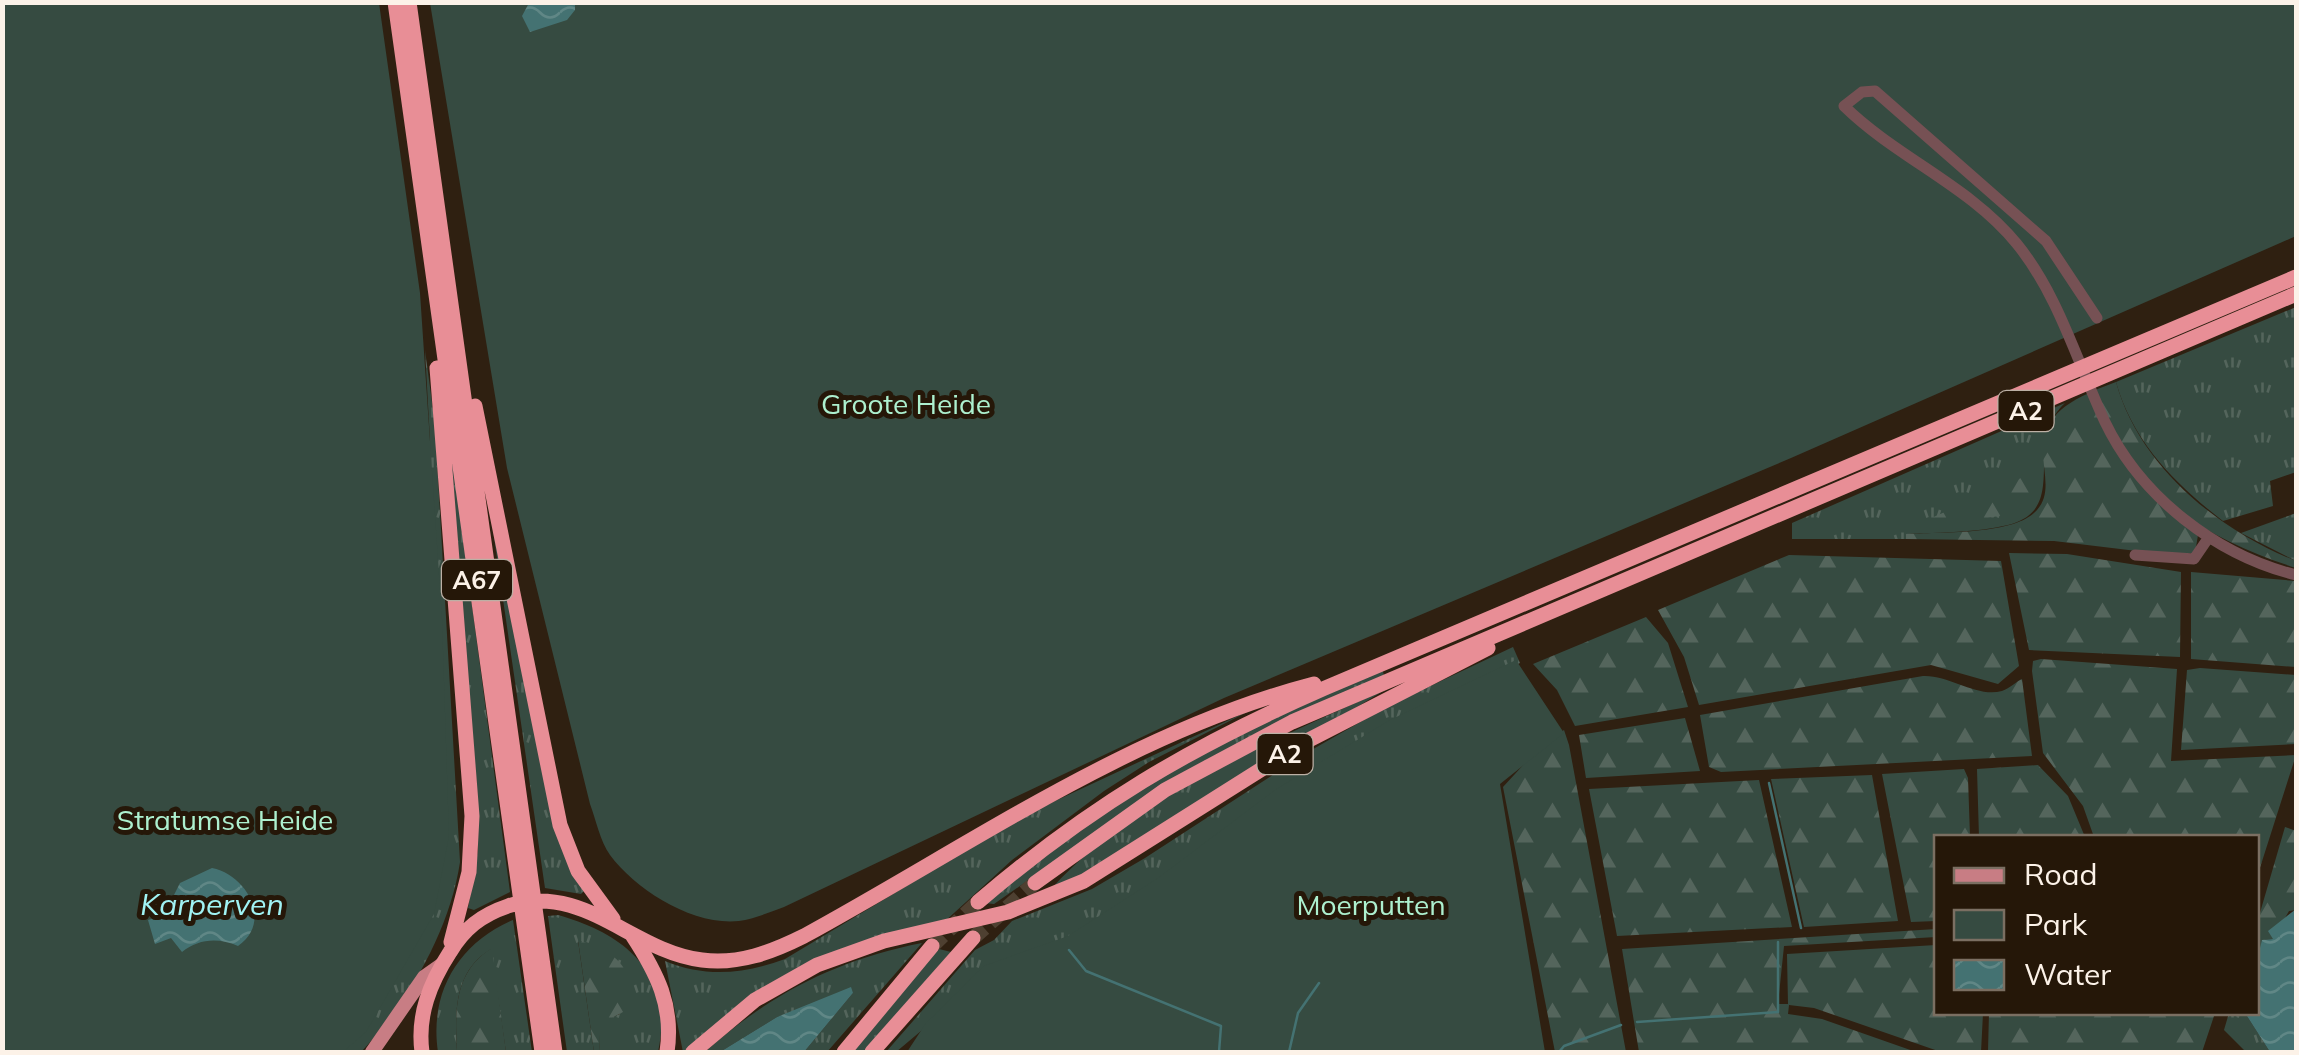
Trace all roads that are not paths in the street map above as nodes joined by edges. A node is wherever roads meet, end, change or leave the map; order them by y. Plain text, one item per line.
1 (396, 2) edge
2 (409, 2) edge
3 (2296, 277) edge
4 (435, 284) junction
5 (2296, 294) edge
6 (2097, 318) dead end
7 (458, 355) junction
8 (2209, 536) junction
9 (2135, 555) dead end
10 (2296, 575) edge
11 (1548, 613) junction
12 (1367, 671) junction
13 (524, 875) junction
14 (1035, 883) tunnel mouth
15 (978, 902) tunnel mouth
16 (615, 923) junction
17 (630, 932) junction
18 (932, 938) junction
19 (973, 938) tunnel mouth
20 (533, 940) junction
21 (446, 958) junction
22 (372, 1052) edge
23 (422, 1052) edge
24 (542, 1052) edge
25 (556, 1052) edge
26 (667, 1052) edge
27 (694, 1052) edge
28 (844, 1052) edge
29 (872, 1052) edge

1 - 4 highway, A67
2 - 7 highway, A67
3 - 12 highway, A2
4 - 13 highway, A67
4 - 21 highway, A67
5 - 11 highway, A2
6 - 8 street
7 - 13 highway, A67
7 - 16 highway, A67
8 - 9 street
8 - 10 street
11 - 14 highway, A2
11 - 18 highway, A2
12 - 15 highway, A2
12 - 17 highway, A2
13 - 20 highway, A67
16 - 17 highway
16 - 21 highway
17 - 26 highway
18 - 27 highway, A2
18 - 28 highway
19 - 29 highway
20 - 24 highway, A67
20 - 25 highway, A67
21 - 22 main road
21 - 23 highway

